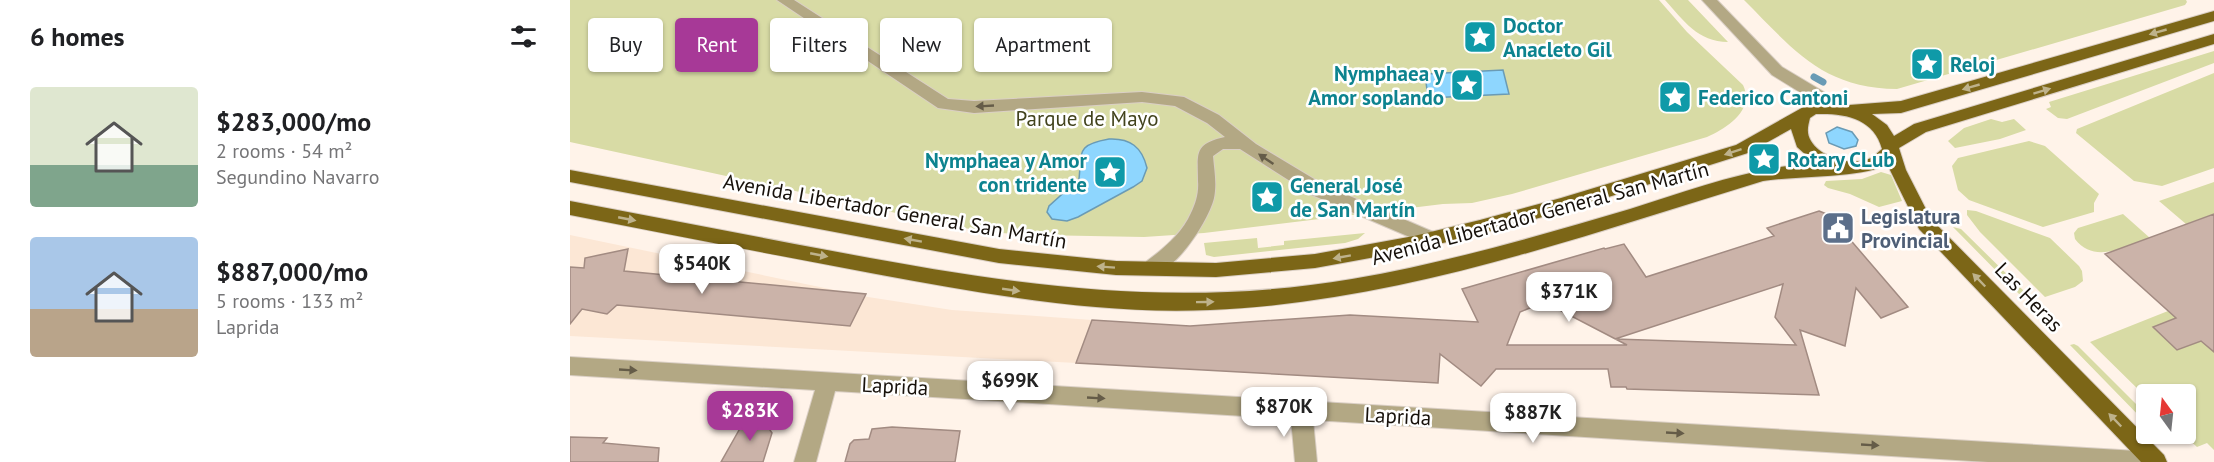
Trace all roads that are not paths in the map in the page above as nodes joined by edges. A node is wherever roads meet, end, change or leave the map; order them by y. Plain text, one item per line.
1 (784, 0) edge
2 (1709, 0) edge
3 (2214, 16) edge
4 (2214, 39) edge
5 (1842, 109) junction
6 (1803, 115) junction
7 (1242, 143) junction
8 (1890, 148) junction
9 (1845, 167) junction
10 (570, 177) edge
11 (570, 208) edge
12 (1432, 239) junction
13 (1150, 269) junction
14 (570, 366) edge
15 (827, 382) junction
16 (1301, 410) junction
17 (805, 462) edge
18 (1306, 462) edge
19 (2155, 462) edge

7 -> 1 street
2 - 5 street
3 -> 5 main road
8 -> 4 main road
5 - 6 main road
5 - 8 main road
6 - 9 main road
6 -> 12 main road, Avenida Libertador General San Martín
12 -> 7 street
7 - 13 street
8 - 9 main road
19 -> 8 main road, Las Heras
11 -> 9 main road, Avenida Libertador General San Martín
13 -> 10 main road, Avenida Libertador General San Martín
12 -> 13 main road, Avenida Libertador General San Martín
14 -> 15 street, Laprida
15 -> 16 street, Laprida
15 - 17 street
16 - 18 street
16 -> 19 street, Laprida

